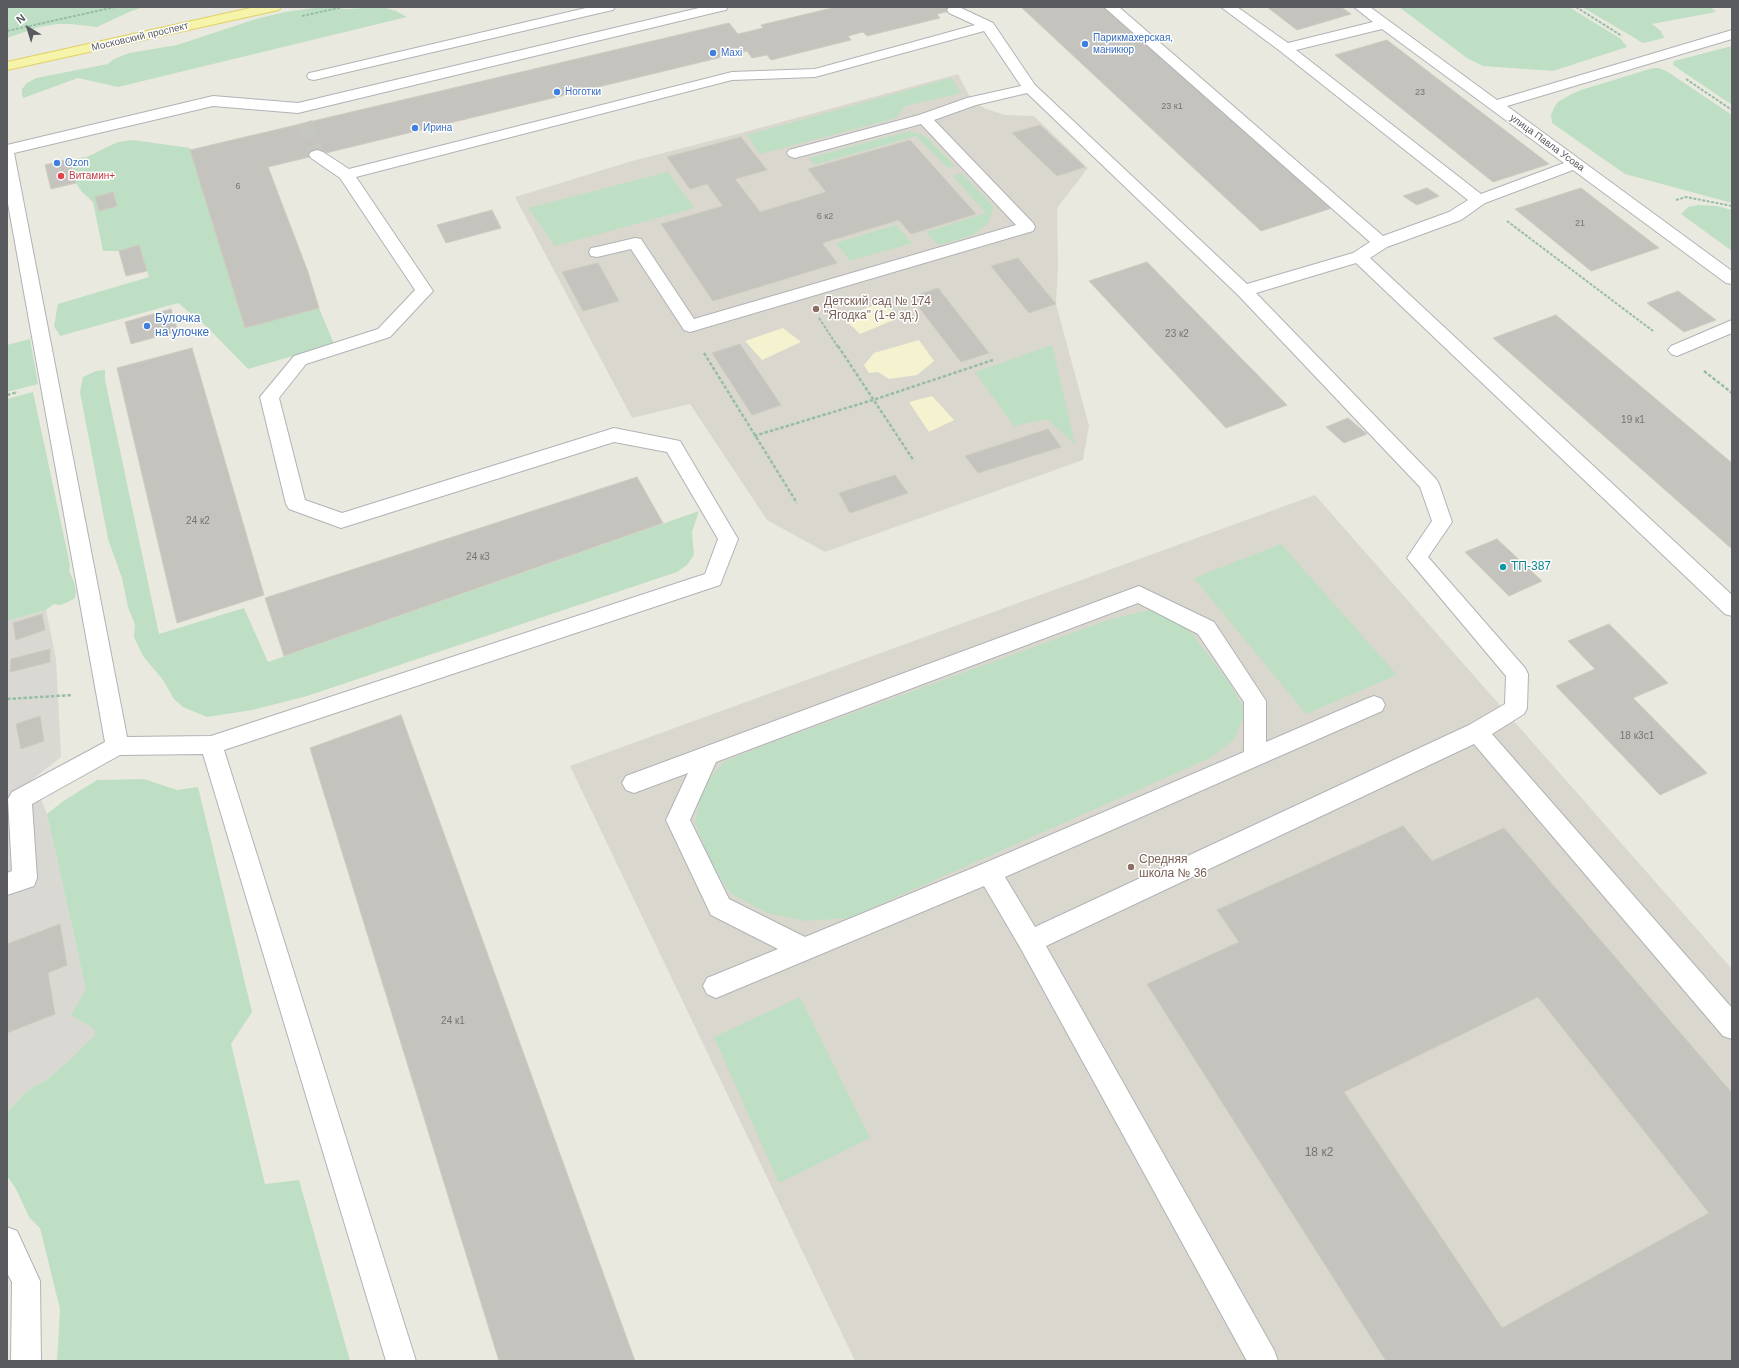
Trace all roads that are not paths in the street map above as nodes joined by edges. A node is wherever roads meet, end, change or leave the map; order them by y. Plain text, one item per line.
1 (274, 7) edge
2 (608, 7) edge
3 (721, 7) edge
4 (1111, 7) edge
5 (1228, 7) edge
6 (1361, 7) edge
7 (954, 10) dead end
8 (552, 20) junction
9 (1384, 24) junction
10 (988, 26) junction
11 (1732, 34) edge
12 (568, 44) junction
13 (1285, 48) junction
14 (7, 66) edge
15 (314, 76) dead end
16 (1030, 88) junction
17 (1495, 105) junction
18 (298, 108) junction
19 (924, 118) junction
20 (304, 123) tunnel mouth
21 (7, 150) edge
22 (795, 153) dead end
23 (7, 154) edge
24 (317, 156) tunnel mouth
25 (1576, 164) junction
26 (346, 175) junction
27 (1479, 200) junction
28 (14, 235) edge
29 (1381, 243) junction
30 (598, 252) dead end
31 (1359, 257) junction
32 (1732, 279) edge
33 (1244, 291) junction
34 (1732, 326) edge
35 (1677, 350) road end
36 (1732, 608) edge
37 (1374, 706) dead end
38 (1477, 732) junction
39 (210, 745) junction
40 (117, 746) junction
41 (707, 756) junction
42 (1255, 757) junction
43 (634, 783) dead end
44 (989, 873) junction
45 (7, 884) edge
46 (1030, 941) junction
47 (803, 949) junction
48 (716, 986) dead end
49 (1732, 1027) edge
50 (7, 1241) edge
51 (26, 1361) edge
52 (400, 1361) edge
53 (1263, 1361) edge

1 - 14 main road, Московский проспект
2 - 8 street
3 - 12 street
4 - 29 street
5 - 13 street
6 - 9 street, улица Павла Усова
7 - 10 street
8 - 12 street
8 - 15 street
9 - 13 street
9 - 17 street, улица Павла Усова
10 - 16 street
10 - 26 street
11 - 17 street
12 - 18 street
13 - 27 street
16 - 19 street
16 - 33 street
17 - 25 street, улица Павла Усова
18 - 20 street
18 - 21 street
19 - 22 street
19 - 30 street
23 - 28 street
24 - 26 street
25 - 27 street
25 - 32 street, улица Павла Усова
26 - 39 street
27 - 29 street
28 - 40 street
29 - 31 street
31 - 33 street
31 - 36 street
33 - 38 street
34 - 35 street
37 - 42 street
38 - 46 street
38 - 49 street
39 - 40 street
39 - 52 street
40 - 45 street
41 - 42 street
41 - 43 street
41 - 47 street
42 - 44 street
44 - 46 street
44 - 47 street
46 - 53 street
47 - 48 street
50 - 51 street

